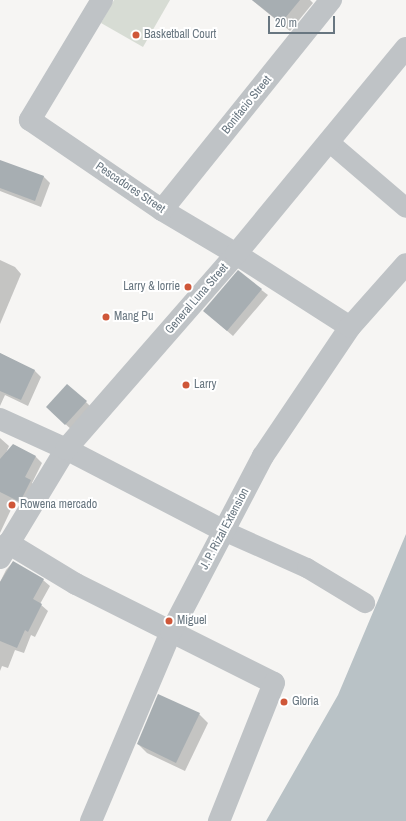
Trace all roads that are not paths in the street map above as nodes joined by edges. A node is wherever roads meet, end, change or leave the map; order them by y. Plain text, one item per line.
1 (102, 0) edge
2 (331, 0) edge
3 (406, 48) edge
4 (329, 142) junction
5 (406, 208) edge
6 (162, 210) junction
7 (236, 254) junction
8 (406, 264) edge
9 (350, 327) junction
10 (0, 420) edge
11 (66, 449) junction
12 (224, 531) junction
13 (4, 550) edge
14 (365, 603) dead end
15 (171, 632) junction
16 (91, 821) edge
17 (219, 821) edge

1 - 6 street, Pescadores Street
2 - 6 street, Bonifacio Street
3 - 4 street, General Luna Street
4 - 5 street
4 - 7 street, General Luna Street
6 - 7 street, Pescadores Street
7 - 9 street, Pescadores Street
7 - 11 street, General Luna Street
8 - 9 street, J. P. Rizal Extension
9 - 12 street, J. P. Rizal Extension
10 - 11 street
11 - 12 street
11 - 13 street, General Luna Street
12 - 14 street
12 - 15 street, J. P. Rizal Extension
13 - 15 street
15 - 16 street, J. P. Rizal Extension
15 - 17 street

